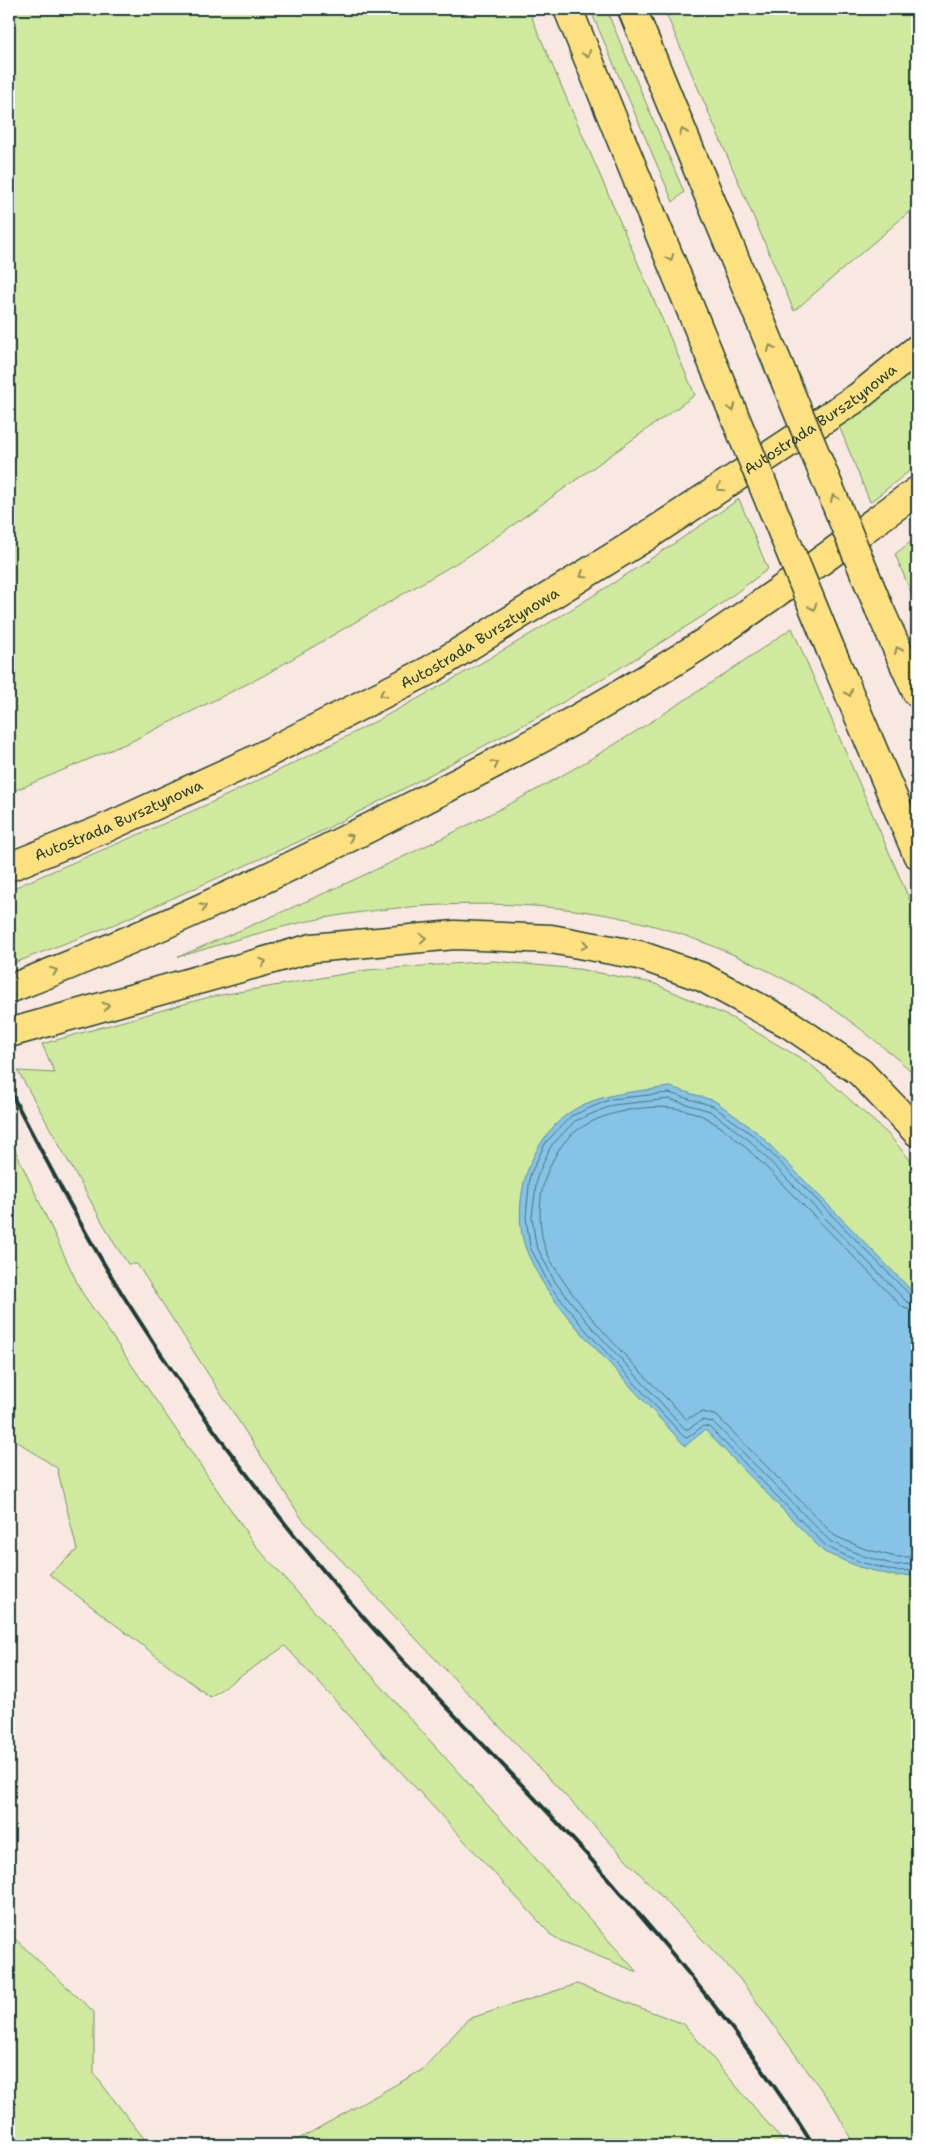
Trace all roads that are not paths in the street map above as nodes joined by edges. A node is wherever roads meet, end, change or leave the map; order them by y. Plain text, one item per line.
1 (568, 9) edge
2 (632, 9) edge
3 (917, 349) edge
4 (917, 490) edge
5 (917, 693) edge
6 (917, 854) edge
7 (9, 867) edge
8 (9, 989) edge
9 (9, 1033) edge
10 (917, 1132) edge

1 -> 6 highway, bridge
5 -> 2 highway, bridge
3 -> 7 highway, Autostrada Bursztynowa
8 -> 4 highway
9 -> 10 highway

